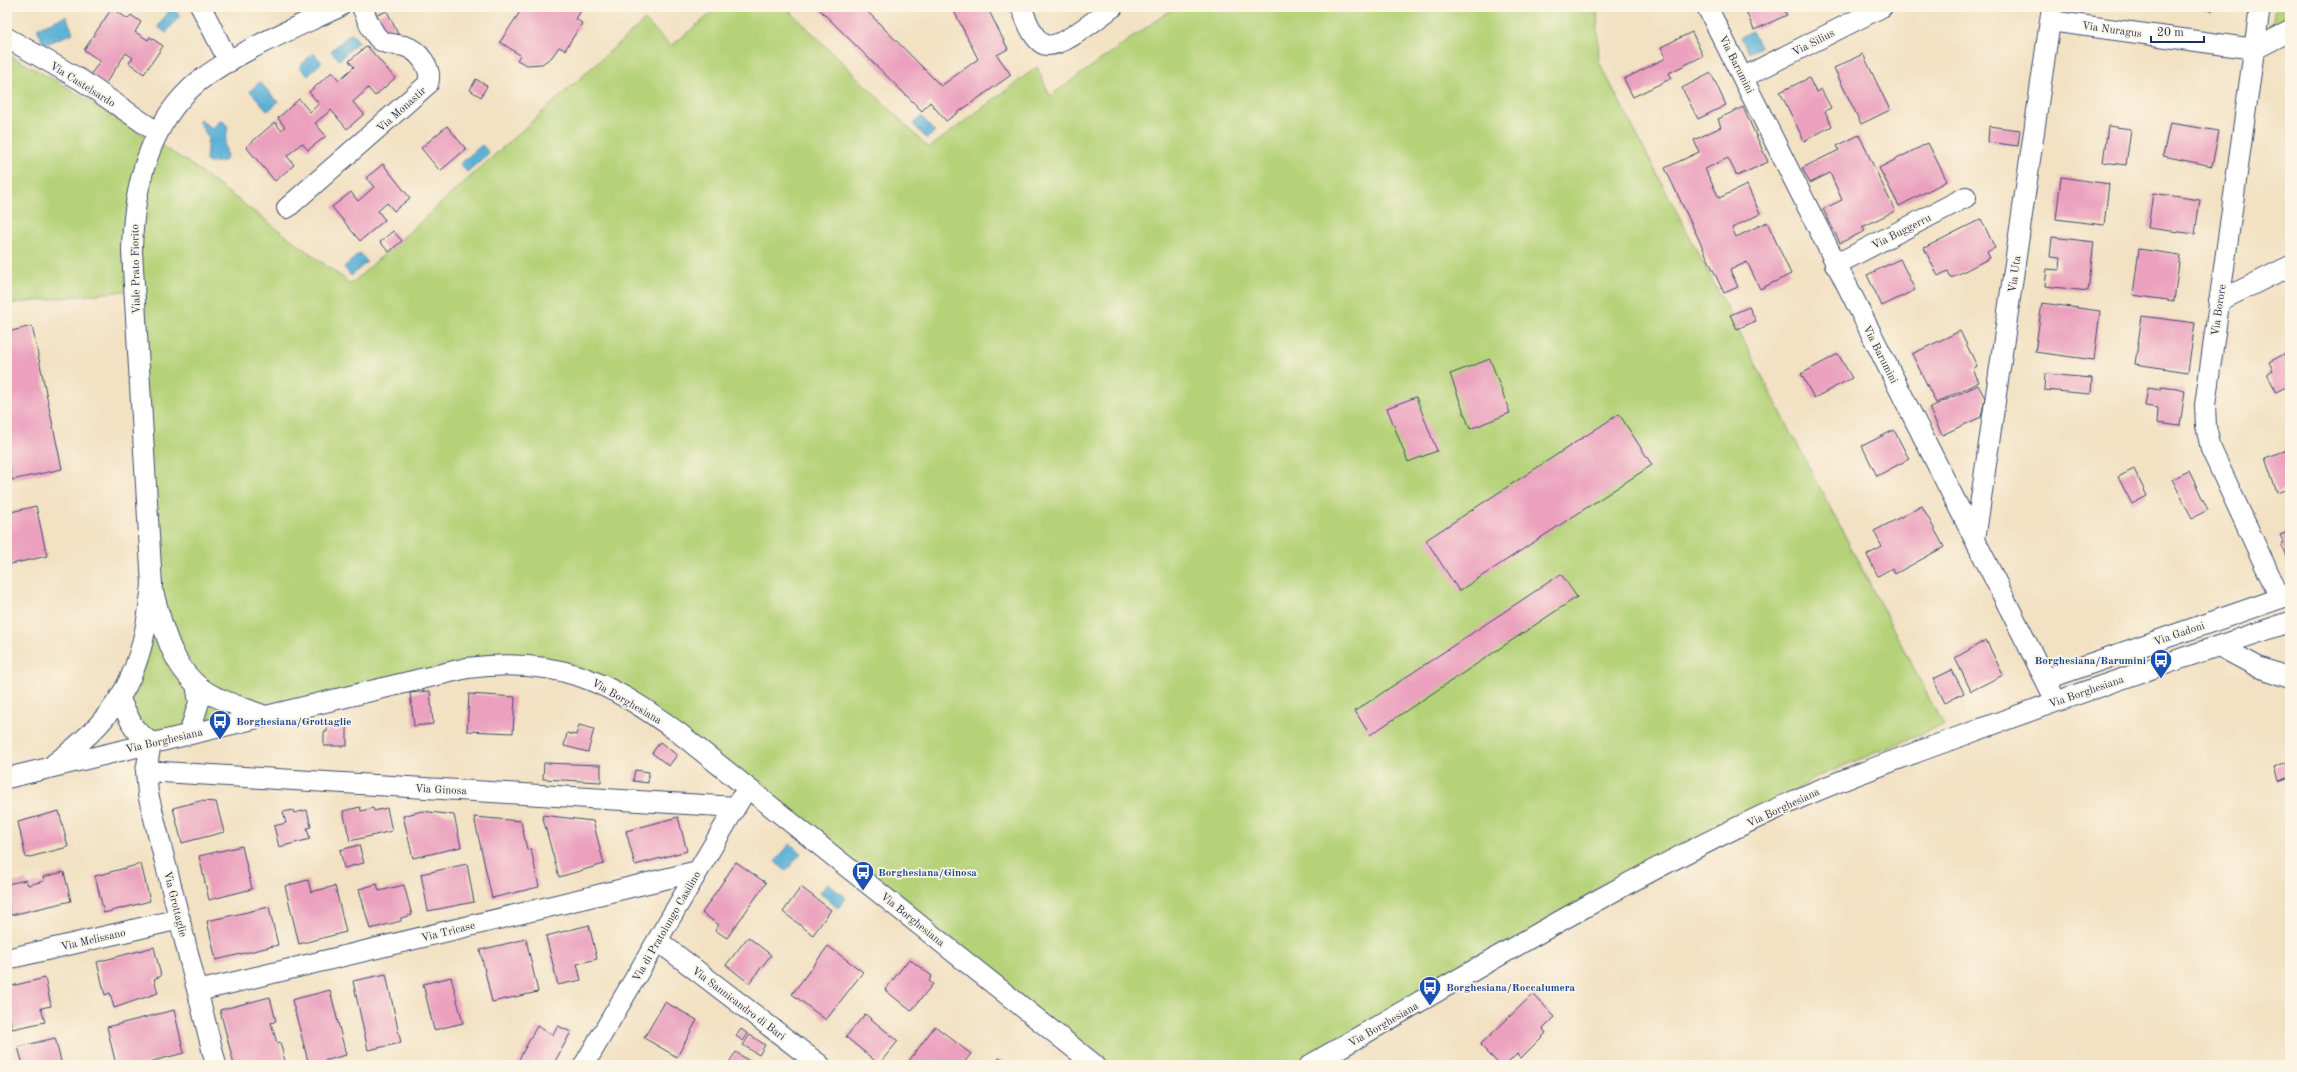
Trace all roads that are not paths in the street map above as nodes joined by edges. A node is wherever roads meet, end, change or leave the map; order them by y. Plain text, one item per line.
1 (201, 7) edge
2 (338, 7) edge
3 (362, 7) edge
4 (1021, 7) edge
5 (1112, 7) edge
6 (1707, 7) edge
7 (1882, 7) edge
8 (2260, 7) edge
9 (2051, 14) edge
10 (2290, 31) edge
11 (7, 38) edge
12 (2255, 49) junction
13 (228, 62) junction
14 (1744, 77) junction
15 (158, 133) junction
16 (1966, 197) dead end
17 (287, 208) dead end
18 (1835, 265) junction
19 (2290, 266) edge
20 (2219, 301) junction
21 (1975, 540) junction
22 (152, 585) junction
23 (2285, 596) edge
24 (2290, 622) edge
25 (2219, 646) junction
26 (2290, 678) edge
27 (2046, 680) junction
28 (196, 684) junction
29 (120, 698) junction
30 (2056, 701) junction
31 (265, 716) junction
32 (189, 734) junction
33 (150, 743) junction
34 (50, 768) junction
35 (146, 771) junction
36 (7, 778) edge
37 (748, 786) junction
38 (736, 807) junction
39 (698, 871) junction
40 (180, 919) junction
41 (658, 941) junction
42 (7, 958) edge
43 (198, 991) junction
44 (216, 1065) edge
45 (584, 1065) edge
46 (820, 1065) edge
47 (1095, 1065) edge
48 (1310, 1065) edge

1 - 13 street
2 - 13 street, Viale Prato Fiorito
3 - 17 street, Via Monastir
4 - 5 street
6 - 14 street, Via Barumini
7 - 14 street, Via Silius
8 - 12 street, Via Borore
9 - 12 street, Via Nuragus
9 - 21 street, Via Uta
10 - 12 street
11 - 15 street, Via Castelsardo
12 - 20 street, Via Borore
13 - 15 street, Viale Prato Fiorito
14 - 18 street, Via Barumini
15 - 22 street, Viale Prato Fiorito
16 - 18 street, Via Buggerru
18 - 21 street, Via Barumini
19 - 20 street
20 - 23 street, Via Borore
21 - 27 street, Via Barumini
22 - 28 street, Viale Prato Fiorito
22 - 29 street, Viale Prato Fiorito
23 - 27 street, Via Gadoni
24 - 25 street, Via Borghesiana
25 - 26 street
25 - 30 street, Via Borghesiana
27 - 30 street, Via Barumini
28 - 31 street, Viale Prato Fiorito
28 - 32 street
29 - 33 street
29 - 34 street, Viale Prato Fiorito
30 - 48 street, Via Borghesiana
31 - 32 street, Via Borghesiana
31 - 37 street, Via Borghesiana
32 - 33 street, Via Borghesiana
33 - 34 street, Via Borghesiana
33 - 35 street, Via Grottaglie
34 - 36 street, Via Borghesiana
35 - 38 street, Via Ginosa
35 - 40 street, Via Grottaglie
37 - 38 street, Via di Pratolungo Casilino
37 - 47 street, Via Borghesiana
38 - 39 street, Via di Pratolungo Casilino
39 - 41 street, Via di Pratolungo Casilino
39 - 43 street, Via Tricase
40 - 42 street, Via Melissano
40 - 43 street, Via Grottaglie
41 - 45 street, Via di Pratolungo Casilino
41 - 46 street, Via Sannicandro di Bari
43 - 44 street, Via Grottaglie

